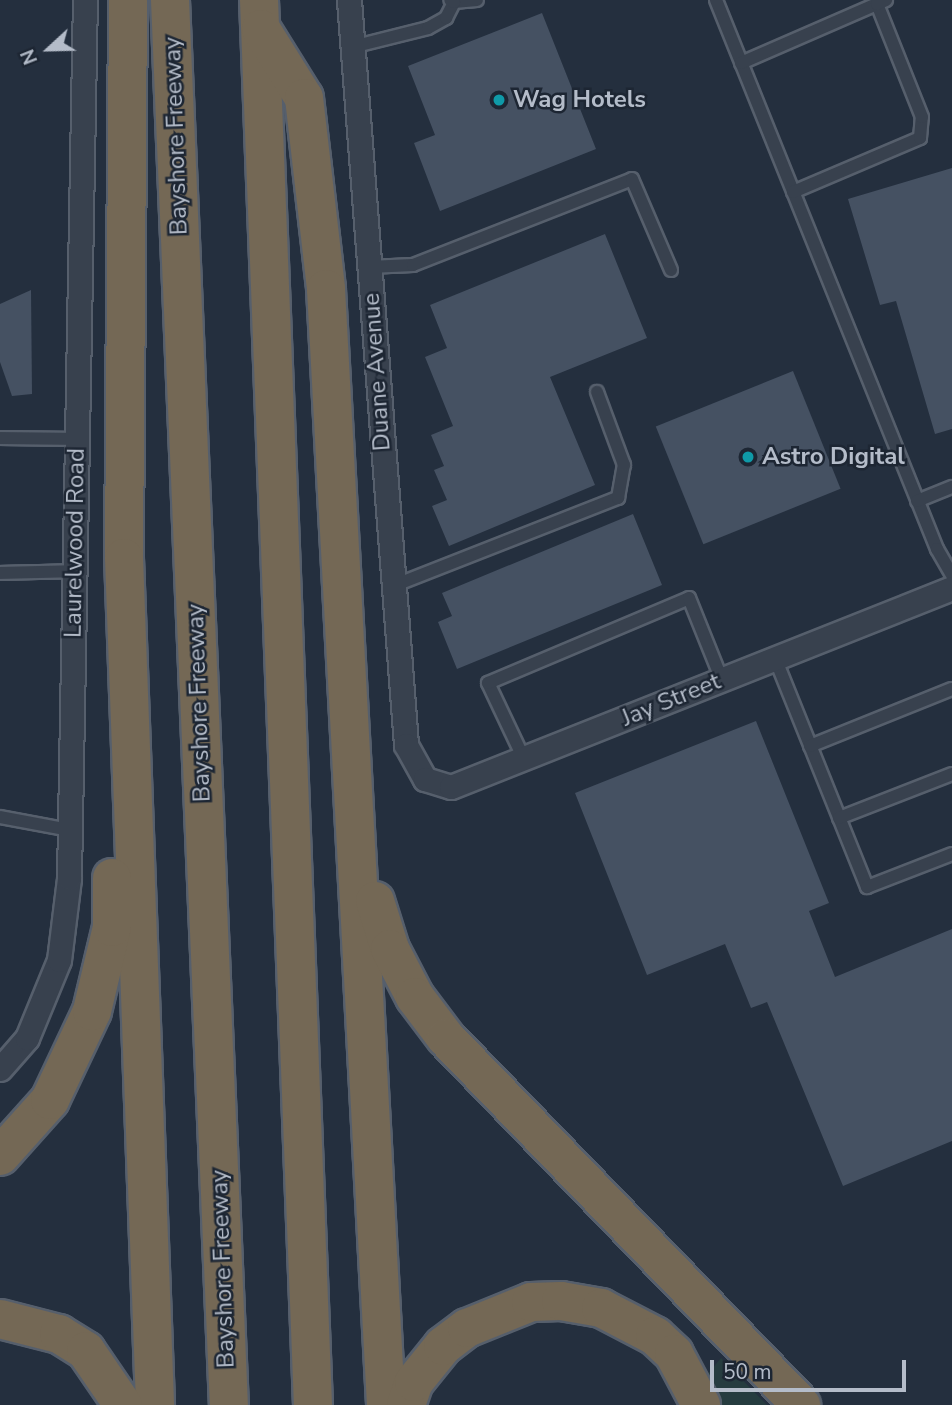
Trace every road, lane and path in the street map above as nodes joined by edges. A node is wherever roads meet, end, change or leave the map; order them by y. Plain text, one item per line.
1 (85, 0) edge
2 (128, 0) edge
3 (170, 0) edge
4 (349, 0) edge
5 (477, 0) edge
6 (716, 0) edge
7 (452, 1) edge
8 (881, 2) edge
9 (259, 13) edge
10 (352, 47) junction
11 (741, 63) junction
12 (793, 192) junction
13 (369, 267) junction
14 (671, 270) dead end
15 (597, 392) dead end
16 (0, 438) edge
17 (77, 439) junction
18 (952, 488) edge
19 (917, 501) junction
20 (124, 558) junction
21 (74, 571) junction
22 (0, 573) edge
23 (952, 575) edge
24 (393, 586) junction
25 (952, 587) edge
26 (775, 658) junction
27 (722, 680) junction
28 (952, 689) edge
29 (406, 745) joint
30 (810, 746) junction
31 (524, 759) junction
32 (952, 774) edge
33 (356, 789) junction
34 (0, 817) edge
35 (839, 818) junction
36 (70, 830) junction
37 (952, 854) edge
38 (0, 1069) edge
39 (0, 1156) edge
40 (0, 1319) edge
41 (123, 1405) edge
42 (155, 1405) edge
43 (229, 1405) edge
44 (313, 1405) edge
45 (386, 1405) edge
46 (406, 1405) edge
47 (701, 1405) edge
48 (801, 1405) edge

1 - 17 street, Laurelwood Road
2 - 20 highway
3 - 43 highway, Bayshore Freeway
4 - 10 street, Duane Avenue
5 - 7 lane
6 - 11 lane
7 - 10 lane
8 - 11 lane
8 - 12 lane
9 - 33 highway
9 - 44 highway
10 - 13 street, Duane Avenue
11 - 12 lane
12 - 19 lane
13 - 14 lane
13 - 24 street, Duane Avenue
15 - 24 lane
16 - 17 lane
17 - 21 street, Laurelwood Road
18 - 19 lane
19 - 23 lane
20 - 39 highway
20 - 42 highway
21 - 22 lane
21 - 36 street, Laurelwood Road
24 - 29 street, Duane Avenue
25 - 26 street, Jay Street
26 - 27 street, Jay Street
26 - 30 lane
27 - 31 street, Jay Street
27 - 31 lane
28 - 30 lane
29 - 31 street, Jay Street
30 - 35 lane
32 - 35 lane
33 - 45 highway
33 - 48 highway
34 - 36 lane
35 - 37 lane
36 - 38 street, Laurelwood Road
40 - 41 highway
46 - 47 highway

